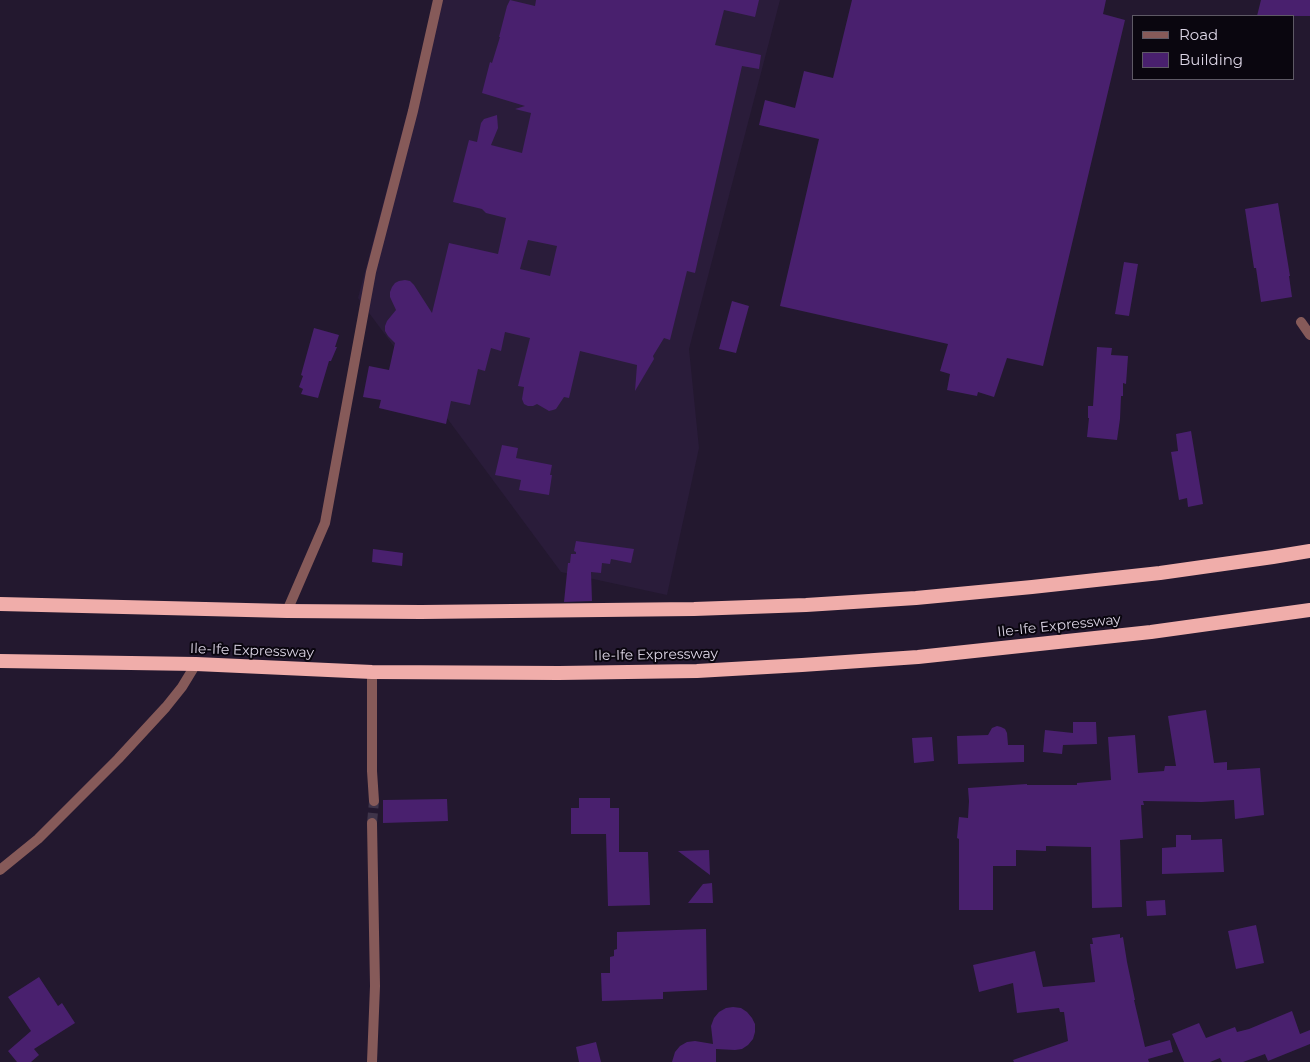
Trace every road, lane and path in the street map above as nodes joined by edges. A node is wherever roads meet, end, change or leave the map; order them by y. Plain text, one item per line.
1 (438, 0) edge
2 (1301, 322) dead end
3 (1310, 335) edge
4 (1310, 551) edge
5 (0, 604) edge
6 (1310, 610) edge
7 (287, 611) junction
8 (0, 661) edge
9 (196, 664) junction
10 (372, 672) junction
11 (374, 801) tunnel mouth
12 (372, 824) tunnel mouth
13 (0, 870) edge
14 (372, 1062) edge

1 - 7 street
2 - 3 street
4 - 7 highway
5 - 7 highway
6 - 10 highway, Ile-Ife Expressway
8 - 9 highway, Ile-Ife Expressway
9 - 10 highway, Ile-Ife Expressway
9 - 13 street
10 - 11 street
12 - 14 street

